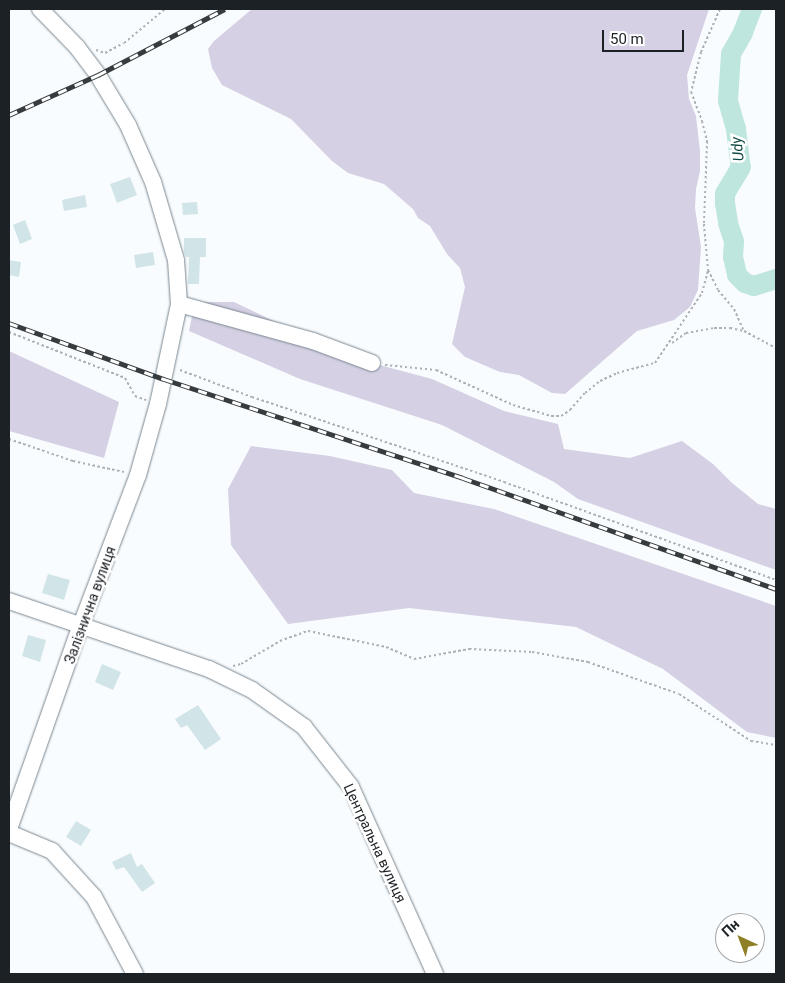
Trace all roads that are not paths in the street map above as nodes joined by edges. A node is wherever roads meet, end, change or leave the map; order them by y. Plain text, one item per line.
1 (40, 9) edge
2 (179, 304) junction
3 (372, 363) road end
4 (9, 601) edge
5 (81, 625) junction
6 (9, 829) edge
7 (9, 833) edge
8 (135, 974) edge
9 (435, 974) edge

1 - 2 street, Залізнична вулиця
2 - 3 street
2 - 5 street, Залізнична вулиця
4 - 5 street, Центральна вулиця
5 - 6 street, Залізнична вулиця
5 - 9 street, Центральна вулиця
7 - 8 street

